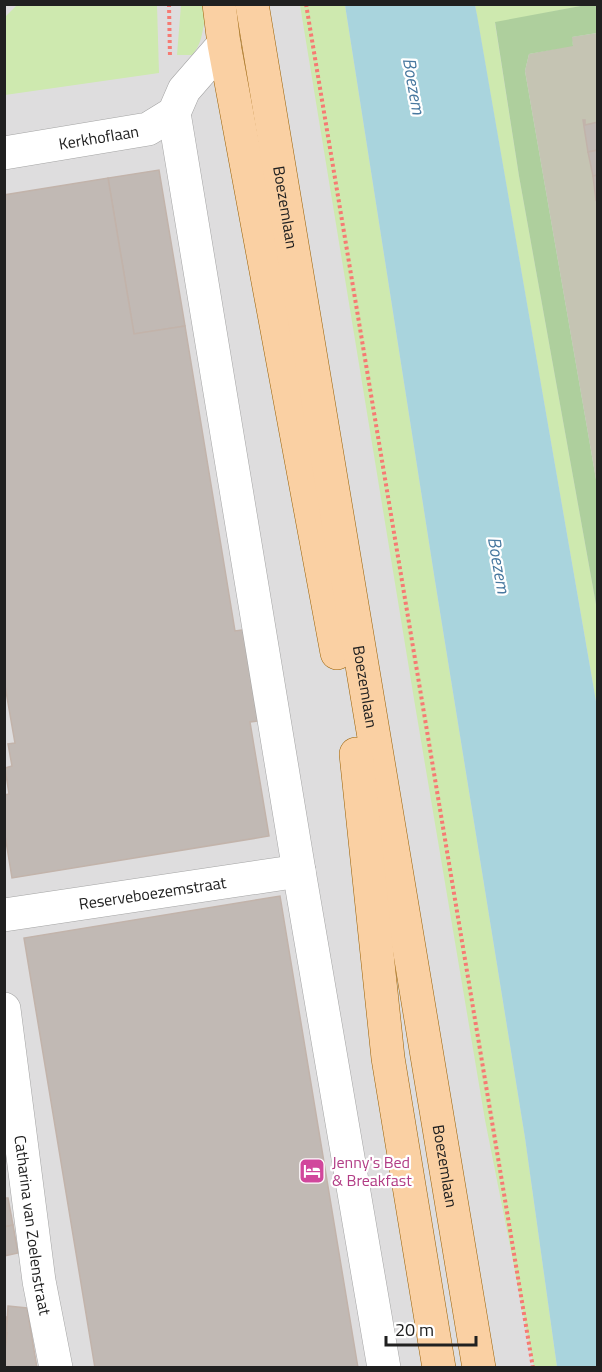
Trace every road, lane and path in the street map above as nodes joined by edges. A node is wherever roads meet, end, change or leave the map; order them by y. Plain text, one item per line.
1 (219, 4) edge
2 (252, 4) edge
3 (306, 4) edge
4 (224, 44) junction
5 (174, 113) junction
6 (4, 153) edge
7 (299, 871) junction
8 (4, 915) edge
9 (4, 1009) edge
10 (56, 1368) edge
11 (384, 1368) edge
12 (439, 1368) edge
13 (479, 1368) edge
14 (533, 1368) edge

1 - 4 main road, Boezemlaan
2 - 13 main road, Boezemlaan
3 - 14 path
4 - 5 street
4 - 12 main road, Boezemlaan
5 - 6 street, Kerkhoflaan
5 - 7 street
7 - 8 street, Reserveboezemstraat
7 - 11 street
9 - 10 street, Catharina van Zoelenstraat

